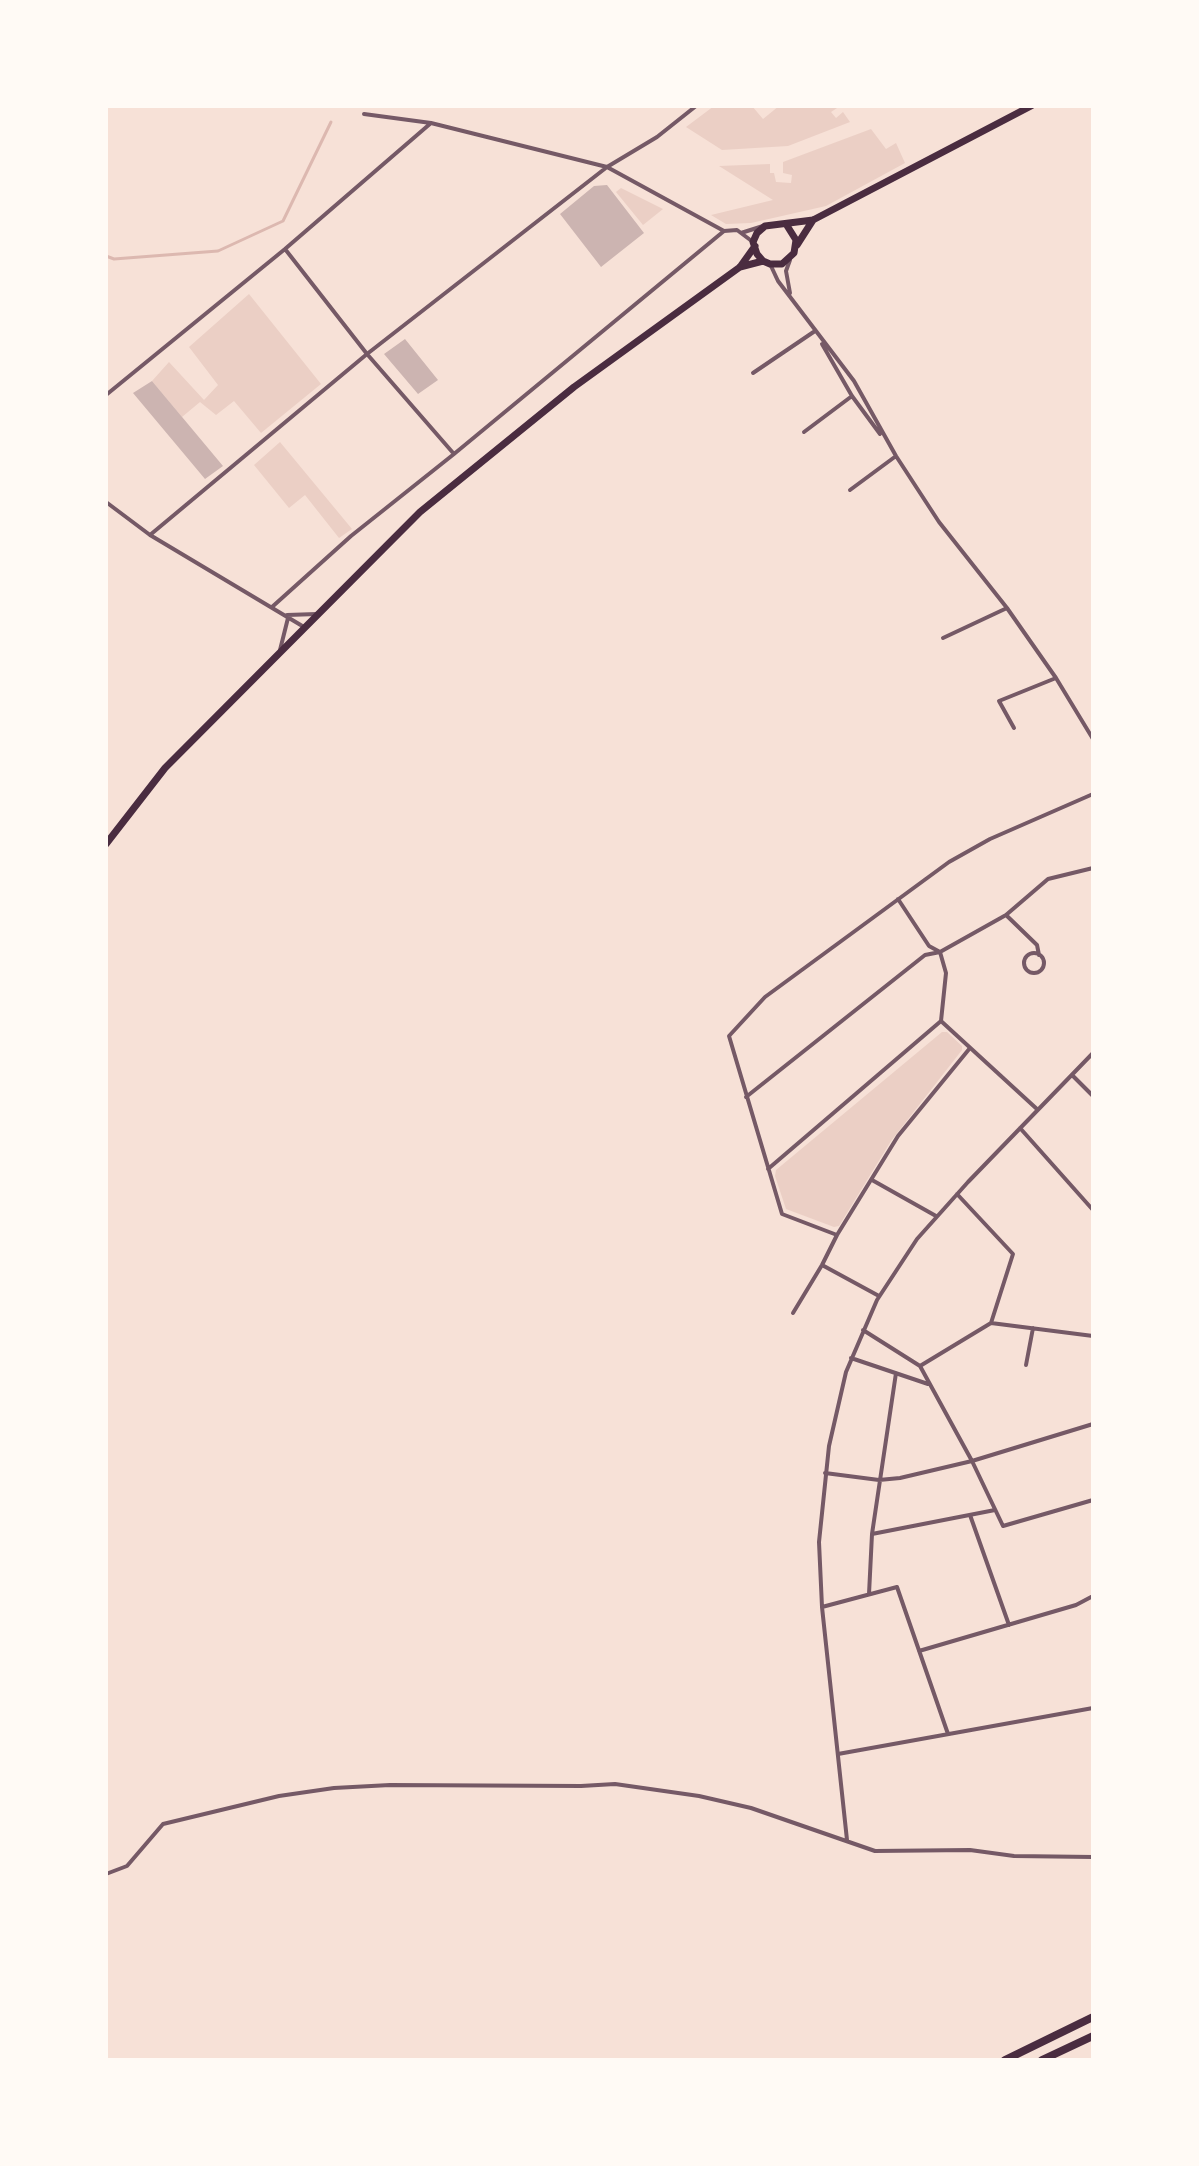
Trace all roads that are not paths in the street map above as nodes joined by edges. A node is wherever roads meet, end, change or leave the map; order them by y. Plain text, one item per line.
1 (696, 106) edge
2 (1031, 106) edge
3 (364, 114) dead end
4 (431, 123) junction
5 (607, 167) junction
6 (813, 220) junction
7 (786, 224) junction
8 (765, 226) junction
9 (724, 231) junction
10 (740, 233) junction
11 (754, 244) junction
12 (796, 247) junction
13 (285, 249) junction
14 (792, 256) junction
15 (766, 262) junction
16 (740, 267) junction
17 (792, 299) junction
18 (815, 331) junction
19 (367, 354) junction
20 (753, 373) dead end
21 (106, 395) edge
22 (852, 396) junction
23 (804, 432) dead end
24 (454, 454) junction
25 (896, 456) junction
26 (850, 490) dead end
27 (106, 502) edge
28 (150, 535) junction
29 (272, 607) junction
30 (1007, 608) junction
31 (317, 614) junction
32 (286, 616) junction
33 (304, 627) junction
34 (943, 638) dead end
35 (279, 652) junction
36 (1056, 678) junction
37 (1014, 728) dead end
38 (1093, 739) edge
39 (1093, 794) edge
40 (106, 844) edge
41 (1093, 868) edge
42 (898, 899) junction
43 (1006, 915) junction
44 (940, 952) junction
45 (1036, 954) junction
46 (941, 1021) junction
47 (970, 1048) junction
48 (1093, 1053) edge
49 (1072, 1075) junction
50 (1093, 1096) edge
51 (746, 1097) junction
52 (1038, 1110) junction
53 (1020, 1128) junction
54 (768, 1169) junction
55 (871, 1180) junction
56 (957, 1194) junction
57 (1093, 1210) edge
58 (936, 1216) junction
59 (837, 1235) junction
60 (822, 1265) junction
61 (879, 1296) junction
62 (793, 1313) dead end
63 (991, 1323) junction
64 (1033, 1328) junction
65 (862, 1330) junction
66 (1093, 1336) edge
67 (851, 1358) junction
68 (1026, 1365) dead end
69 (920, 1366) junction
70 (896, 1373) junction
71 (930, 1384) junction
72 (1093, 1424) edge
73 (972, 1461) junction
74 (825, 1473) junction
75 (879, 1480) junction
76 (1093, 1500) edge
77 (995, 1510) junction
78 (970, 1515) junction
79 (872, 1534) junction
80 (869, 1594) junction
81 (1093, 1596) edge
82 (822, 1607) junction
83 (1009, 1625) junction
84 (919, 1651) junction
85 (1093, 1708) edge
86 (948, 1734) junction
87 (838, 1754) junction
88 (847, 1840) junction
89 (1093, 1857) edge
90 (106, 1874) edge
91 (1093, 2017) edge
92 (1093, 2036) edge
93 (1005, 2060) edge
94 (1042, 2060) edge

1 - 5 street
2 - 6 main road
3 - 4 street
4 - 5 street
4 - 13 street
5 - 9 street
5 - 19 street
6 - 7 main road
6 - 12 main road
7 - 8 main road
7 - 12 main road
8 - 10 street
8 - 11 main road
9 - 10 street
9 - 24 street
10 - 11 street
11 - 15 main road
11 - 16 main road
12 - 14 main road
13 - 19 street
13 - 21 street
14 - 15 main road
14 - 17 street
15 - 16 main road
15 - 17 street
16 - 31 main road
17 - 18 street
18 - 20 street
18 - 22 street
18 - 25 street
19 - 24 street
19 - 28 street
22 - 23 street
22 - 25 street
24 - 29 street
25 - 26 street
25 - 30 street
27 - 28 street
28 - 29 street
29 - 32 street
30 - 34 street
30 - 36 street
31 - 32 street
31 - 33 main road
32 - 33 street
32 - 35 street
33 - 35 main road
35 - 40 main road
36 - 37 street
36 - 38 street
39 - 42 street
41 - 43 street
42 - 44 street
42 - 51 street
43 - 44 street
43 - 45 street
44 - 46 street
44 - 51 street
45 - 45 street
46 - 47 street
46 - 54 street
47 - 52 street
47 - 55 street
48 - 49 street
49 - 50 street
49 - 52 street
51 - 54 street
52 - 53 street
53 - 56 street
53 - 57 street
54 - 59 street
55 - 58 street
55 - 59 street
56 - 58 street
56 - 63 street
58 - 61 street
59 - 60 street
60 - 61 street
60 - 62 street
61 - 65 street
63 - 64 street
63 - 69 street
64 - 66 street
64 - 68 street
65 - 67 street
65 - 69 street
67 - 70 street
67 - 74 street
69 - 71 street
70 - 71 street
70 - 75 street
71 - 73 street
72 - 73 street
73 - 75 street
73 - 77 street
74 - 75 street
74 - 82 street
75 - 79 street
76 - 77 street
77 - 78 street
78 - 79 street
78 - 83 street
79 - 80 street
80 - 82 street
80 - 84 street
81 - 83 street
82 - 87 street
83 - 84 street
84 - 86 street
85 - 86 street
86 - 87 street
87 - 88 street
88 - 89 street
88 - 90 street
91 - 93 highway
92 - 94 highway

